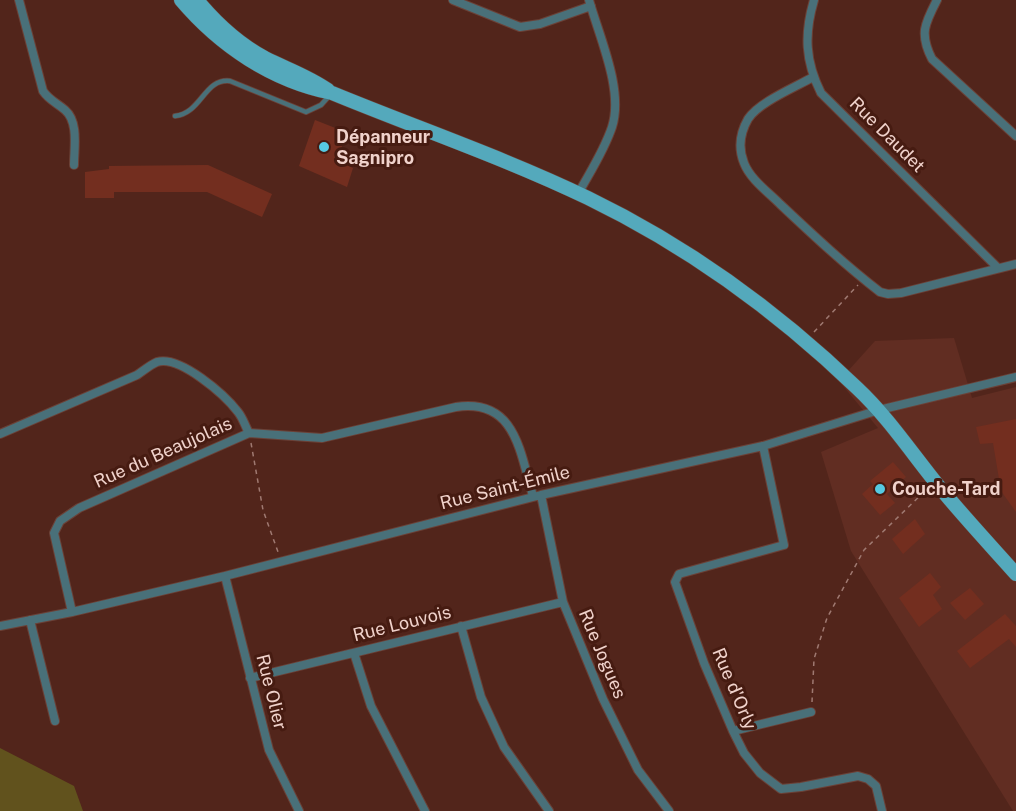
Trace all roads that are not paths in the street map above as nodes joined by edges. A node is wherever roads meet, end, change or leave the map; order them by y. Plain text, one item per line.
1 (19, 0) edge
2 (181, 0) edge
3 (197, 0) edge
4 (453, 0) edge
5 (814, 0) edge
6 (937, 0) edge
7 (590, 3) edge
8 (813, 77) junction
9 (332, 93) junction
10 (175, 116) dead end
11 (1016, 136) edge
12 (74, 165) dead end
13 (578, 194) junction
14 (1016, 264) edge
15 (998, 268) junction
16 (1016, 377) edge
17 (879, 410) junction
18 (249, 433) junction
19 (0, 434) edge
20 (763, 446) junction
21 (537, 496) junction
22 (1016, 574) edge
23 (225, 576) junction
24 (563, 602) junction
25 (72, 612) junction
26 (30, 620) junction
27 (0, 626) edge
28 (461, 626) junction
29 (354, 653) junction
30 (250, 678) junction
31 (811, 712) road end
32 (55, 721) dead end
33 (733, 731) junction
34 (299, 811) edge
35 (425, 811) edge
36 (549, 811) edge
37 (669, 811) edge
38 (882, 811) edge

1 - 12 street
2 - 9 main road
3 - 9 main road
4 - 7 street
5 - 8 street, Rue Daudet
6 - 11 street
7 - 13 street
8 - 15 street, Rue Daudet
8 - 15 street
9 - 10 lane
9 - 13 main road
13 - 17 main road
14 - 15 street
16 - 17 street, Rue Saint-Émile
17 - 20 street, Rue Saint-Émile
17 - 22 main road
18 - 19 street
18 - 21 street, Rue du Beaujolais
18 - 25 street, Rue du Beaujolais
20 - 21 street, Rue Saint-Émile
20 - 33 street, Rue d'Orly
21 - 23 street, Rue Saint-Émile
21 - 24 street, Rue Jogues
23 - 25 street, Rue Saint-Émile
23 - 30 street, Rue Olier
24 - 28 street, Rue Louvois
24 - 37 street, Rue Jogues
25 - 26 street, Rue Saint-Émile
26 - 27 street, Rue Saint-Émile
26 - 32 street
28 - 29 street, Rue Louvois
28 - 36 street
29 - 30 street, Rue Louvois
29 - 35 street
30 - 34 street, Rue Olier
31 - 33 street
33 - 38 street, Rue d'Orly

